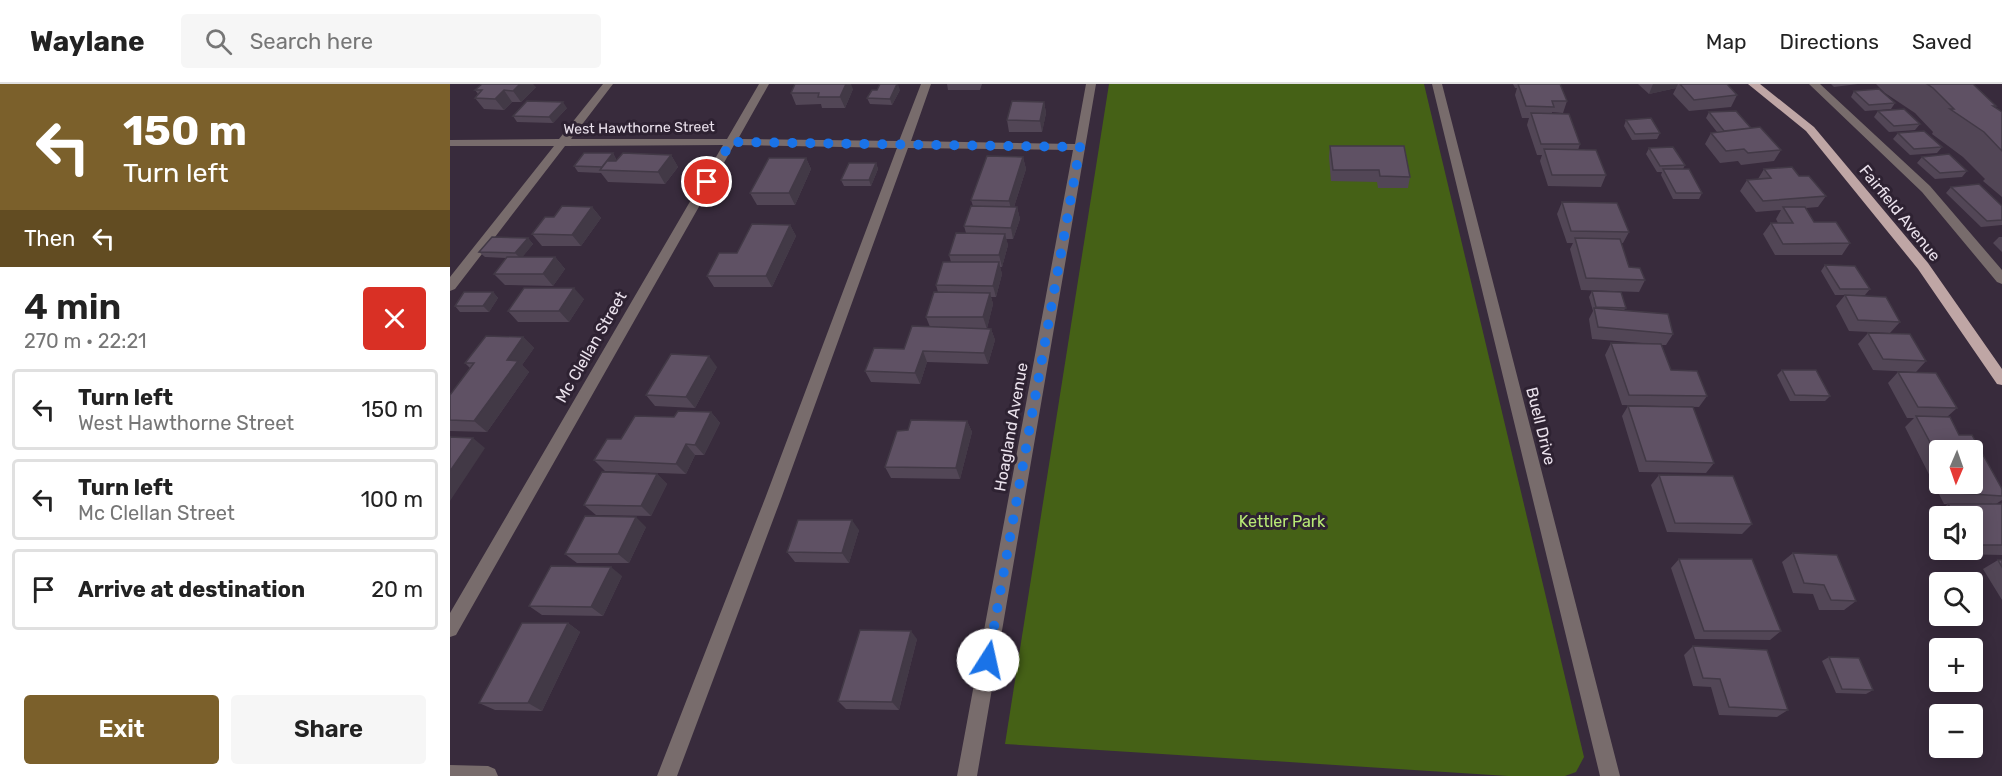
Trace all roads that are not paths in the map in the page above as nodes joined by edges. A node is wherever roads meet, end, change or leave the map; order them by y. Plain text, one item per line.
1 (608, 84) edge
2 (764, 84) edge
3 (926, 84) edge
4 (1091, 84) edge
5 (1437, 84) edge
6 (1753, 84) edge
7 (1814, 84) edge
8 (731, 142) junction
9 (450, 143) edge
10 (561, 143) junction
11 (903, 143) junction
12 (1080, 147) junction
13 (2002, 279) edge
14 (450, 286) edge
15 (2002, 380) edge
16 (450, 629) edge
17 (450, 774) edge
18 (488, 776) edge
19 (667, 776) edge
20 (967, 776) edge
21 (1610, 776) edge

1 - 10 street
2 - 8 street, Mc Clellan Street
3 - 11 street
4 - 12 street, Hoagland Avenue
5 - 21 street, Buell Drive
6 - 15 main road, Fairfield Avenue
7 - 13 street
8 - 10 street, West Hawthorne Street
8 - 11 street, West Hawthorne Street
8 - 16 street, Mc Clellan Street
9 - 10 street, West Hawthorne Street
10 - 14 street
11 - 12 street, West Hawthorne Street
11 - 19 street
12 - 20 street, Hoagland Avenue
17 - 18 street

